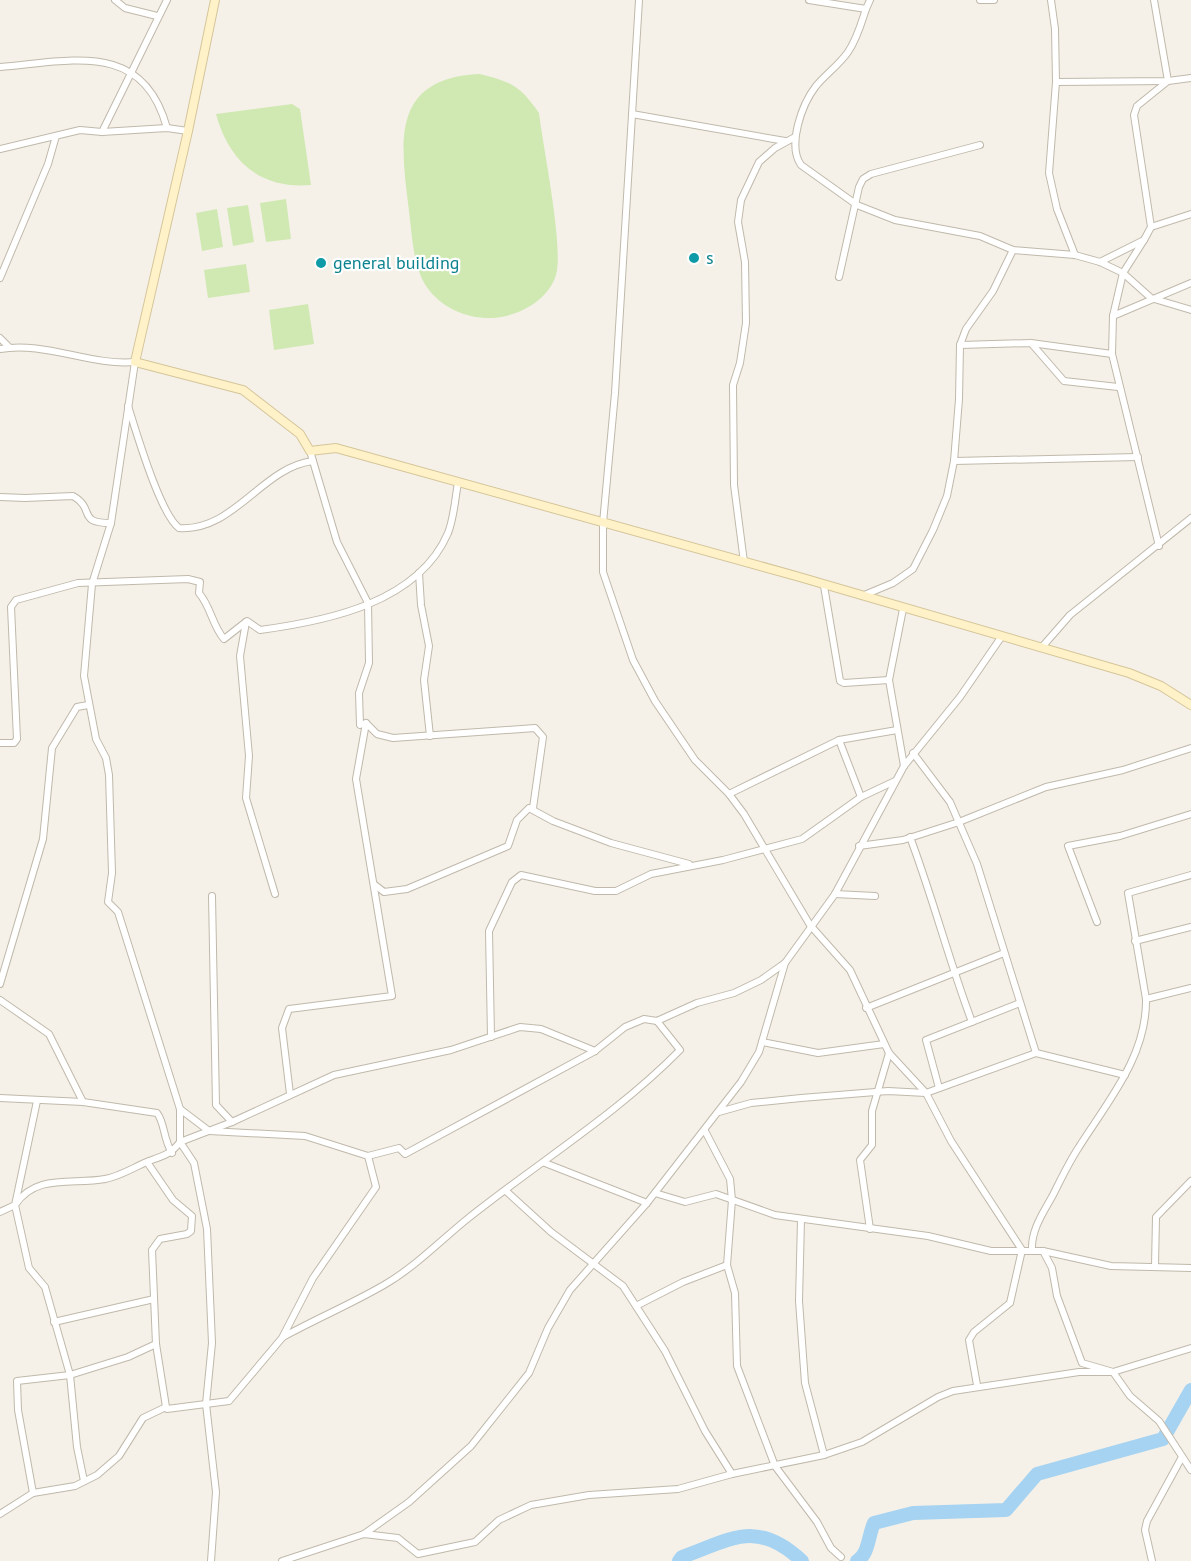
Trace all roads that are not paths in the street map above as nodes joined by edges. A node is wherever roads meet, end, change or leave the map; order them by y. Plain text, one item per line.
1 (114, 0) edge
2 (167, 0) edge
3 (215, 0) edge
4 (639, 0) edge
5 (809, 0) edge
6 (870, 0) edge
7 (980, 0) edge
8 (994, 0) edge
9 (1051, 0) edge
10 (1154, 0) edge
11 (867, 9) junction
12 (157, 16) junction
13 (0, 67) edge
14 (132, 71) junction
15 (1191, 78) edge
16 (1168, 81) junction
17 (1056, 82) junction
18 (632, 114) junction
19 (167, 128) junction
20 (188, 131) junction
21 (102, 132) junction
22 (56, 136) junction
23 (795, 137) junction
24 (785, 141) junction
25 (980, 145) dead end
26 (0, 149) edge
27 (857, 205) junction
28 (1191, 214) edge
29 (1151, 227) junction
30 (1144, 240) junction
31 (1013, 250) junction
32 (1075, 255) junction
33 (1100, 262) junction
34 (1123, 273) junction
35 (839, 277) dead end
36 (0, 278) edge
37 (1191, 283) edge
38 (1150, 298) junction
39 (1191, 310) edge
40 (1113, 316) junction
41 (0, 338) edge
42 (1031, 343) junction
43 (960, 345) junction
44 (9, 347) junction
45 (0, 349) edge
46 (1112, 354) junction
47 (135, 362) junction
48 (1118, 387) junction
49 (128, 403) junction
50 (310, 451) junction
51 (1138, 457) junction
52 (313, 461) junction
53 (954, 461) junction
54 (458, 483) junction
55 (0, 497) edge
56 (1191, 518) edge
57 (111, 523) junction
58 (603, 523) junction
59 (1159, 546) junction
60 (744, 562) junction
61 (420, 573) junction
62 (92, 584) junction
63 (824, 586) junction
64 (861, 597) junction
65 (368, 603) junction
66 (903, 609) junction
67 (247, 621) junction
68 (1002, 636) junction
69 (1042, 647) junction
70 (889, 680) junction
71 (88, 705) junction
72 (1191, 705) edge
73 (366, 723) junction
74 (897, 730) junction
75 (430, 736) junction
76 (839, 740) junction
77 (0, 743) edge
78 (1191, 748) edge
79 (914, 753) junction
80 (904, 766) junction
81 (895, 781) junction
82 (729, 794) junction
83 (861, 797) junction
84 (532, 808) junction
85 (1191, 814) edge
86 (959, 822) junction
87 (910, 837) junction
88 (859, 846) junction
89 (765, 849) junction
90 (692, 865) junction
91 (1191, 875) edge
92 (374, 884) junction
93 (275, 894) dead end
94 (835, 894) junction
95 (212, 896) dead end
96 (875, 896) dead end
97 (1097, 922) dead end
98 (810, 925) junction
99 (1191, 927) edge
100 (1135, 941) junction
101 (1004, 953) junction
102 (785, 963) junction
103 (953, 972) junction
104 (2, 975) edge
105 (0, 984) edge
106 (1191, 988) edge
107 (1146, 999) junction
108 (0, 1000) edge
109 (1020, 1004) junction
110 (866, 1008) junction
111 (657, 1021) junction
112 (972, 1022) junction
113 (491, 1037) junction
114 (762, 1042) junction
115 (884, 1044) junction
116 (595, 1051) junction
117 (889, 1053) junction
118 (1036, 1053) junction
119 (1125, 1075) junction
120 (939, 1088) junction
121 (879, 1093) junction
122 (926, 1093) junction
123 (290, 1094) junction
124 (0, 1098) edge
125 (37, 1101) junction
126 (83, 1102) junction
127 (180, 1109) junction
128 (719, 1112) junction
129 (232, 1122) junction
130 (209, 1131) junction
131 (705, 1131) junction
132 (180, 1142) junction
133 (172, 1153) junction
134 (368, 1156) junction
135 (147, 1162) junction
136 (545, 1163) junction
137 (1191, 1181) edge
138 (506, 1191) junction
139 (655, 1192) junction
140 (732, 1200) junction
141 (648, 1203) junction
142 (15, 1205) junction
143 (0, 1212) edge
144 (801, 1220) junction
145 (870, 1229) junction
146 (1022, 1250) junction
147 (1032, 1250) junction
148 (1043, 1251) junction
149 (592, 1263) junction
150 (727, 1265) junction
151 (1155, 1266) junction
152 (1191, 1268) edge
153 (154, 1299) junction
154 (636, 1306) junction
155 (54, 1322) junction
156 (282, 1338) junction
157 (156, 1344) junction
158 (1191, 1348) edge
159 (1113, 1372) junction
160 (70, 1375) junction
161 (977, 1385) junction
162 (207, 1404) junction
163 (166, 1407) junction
164 (824, 1455) junction
165 (1182, 1457) junction
166 (775, 1466) junction
167 (1191, 1470) edge
168 (732, 1474) junction
169 (84, 1481) junction
170 (33, 1493) junction
171 (0, 1514) edge
172 (364, 1534) junction
173 (841, 1557) dead end
174 (211, 1561) edge
175 (282, 1561) edge
176 (1152, 1561) edge

1 - 12 street
2 - 12 street
3 - 20 street
4 - 18 street
5 - 11 street
6 - 11 street
7 - 8 street
9 - 17 street
10 - 16 street
11 - 23 street
12 - 14 street
13 - 14 street
14 - 19 street
14 - 21 street
15 - 16 street
16 - 17 street
16 - 29 street
17 - 32 street
18 - 24 street
18 - 58 street
19 - 20 street
19 - 21 street
20 - 47 street
21 - 22 street
22 - 26 street
22 - 36 street
23 - 24 street
23 - 27 street
24 - 60 street
25 - 27 street
27 - 31 street
27 - 35 street
28 - 29 street
29 - 30 street
30 - 33 street
30 - 34 street
31 - 32 street
31 - 43 street
32 - 33 street
33 - 34 street
34 - 38 street
34 - 40 street
37 - 38 street
38 - 39 street
38 - 40 street
40 - 46 street
41 - 44 street
42 - 43 street
42 - 46 street
42 - 48 street
43 - 53 street
44 - 45 street
44 - 47 street
46 - 48 street
47 - 49 street
47 - 50 street
48 - 51 street
49 - 52 street
49 - 57 street
50 - 52 street
50 - 54 street
51 - 53 street
51 - 59 street
52 - 65 street
53 - 64 street
54 - 58 street
54 - 61 street
55 - 57 street
56 - 59 street
57 - 62 street
58 - 60 street
58 - 82 street
59 - 69 street
60 - 63 street
61 - 65 street
61 - 75 street
62 - 67 street
62 - 71 street
62 - 77 street
63 - 64 street
63 - 70 street
64 - 66 street
65 - 67 street
65 - 73 street
66 - 68 street
66 - 70 street
67 - 93 street
68 - 69 street
68 - 79 street
69 - 72 street
70 - 74 street
71 - 104 street
71 - 127 street
73 - 75 street
73 - 92 street
74 - 76 street
74 - 80 street
75 - 84 street
76 - 82 street
76 - 83 street
78 - 86 street
79 - 80 street
79 - 86 street
80 - 81 street
81 - 83 street
81 - 88 street
82 - 89 street
83 - 89 street
84 - 90 street
84 - 92 street
85 - 97 street
86 - 87 street
86 - 101 street
87 - 88 street
87 - 103 street
88 - 94 street
89 - 90 street
89 - 98 street
90 - 113 street
91 - 100 street
92 - 123 street
94 - 96 street
94 - 98 street
95 - 129 street
98 - 102 street
98 - 110 street
99 - 100 street
100 - 107 street
101 - 103 street
101 - 109 street
102 - 111 street
102 - 114 street
103 - 110 street
103 - 112 street
104 - 105 street
106 - 107 street
107 - 119 street
108 - 126 street
109 - 112 street
109 - 118 street
110 - 115 street
111 - 116 street
111 - 136 street
112 - 120 street
113 - 116 street
113 - 123 street
114 - 115 street
114 - 128 street
115 - 117 street
116 - 134 street
117 - 121 street
117 - 122 street
118 - 119 street
118 - 120 street
119 - 147 street
120 - 122 street
121 - 122 street
121 - 128 street
121 - 145 street
122 - 146 street
123 - 129 street
124 - 125 street
125 - 126 street
125 - 142 street
126 - 133 street
127 - 130 street
127 - 132 street
128 - 131 street
129 - 130 street
130 - 132 street
130 - 134 street
131 - 139 street
131 - 140 street
132 - 133 street
132 - 162 street
133 - 135 street
134 - 156 street
135 - 142 street
135 - 153 street
136 - 138 street
136 - 141 street
137 - 151 street
138 - 149 street
138 - 156 street
139 - 140 street
139 - 141 street
140 - 144 street
140 - 150 street
141 - 149 street
142 - 143 street
142 - 155 street
144 - 145 street
144 - 164 street
145 - 146 street
146 - 147 street
146 - 161 street
147 - 148 street
148 - 151 street
148 - 159 street
149 - 154 street
149 - 172 street
150 - 154 street
150 - 166 street
151 - 152 street
153 - 155 street
153 - 157 street
154 - 168 street
155 - 160 street
156 - 162 street
157 - 160 street
157 - 163 street
158 - 159 street
159 - 161 street
159 - 165 street
160 - 169 street
160 - 170 street
161 - 164 street
162 - 163 street
162 - 174 street
163 - 169 street
164 - 166 street
165 - 167 street
165 - 176 street
166 - 168 street
166 - 173 street
168 - 172 street
169 - 170 street
170 - 171 street
172 - 175 street

